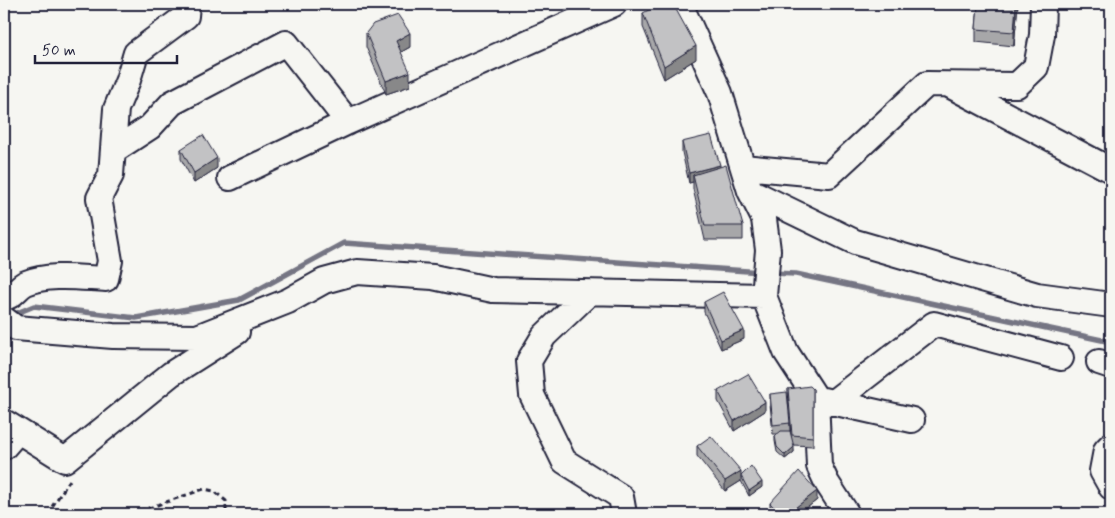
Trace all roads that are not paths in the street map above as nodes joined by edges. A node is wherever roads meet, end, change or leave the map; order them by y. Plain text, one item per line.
1 (187, 4) edge
2 (614, 4) edge
3 (680, 4) edge
4 (1043, 4) edge
5 (948, 84) junction
6 (348, 122) junction
7 (113, 151) junction
8 (743, 167) junction
9 (1111, 170) edge
10 (230, 178) dead end
11 (750, 191) junction
12 (589, 293) junction
13 (764, 296) junction
14 (4, 298) edge
15 (288, 301) junction
16 (1111, 305) edge
17 (10, 323) edge
18 (1061, 358) dead end
19 (824, 400) junction
20 (912, 420) dead end
21 (8, 434) edge
22 (1111, 445) edge
23 (1111, 487) edge
24 (624, 514) edge
25 (847, 514) edge

1 - 7 street
2 - 6 street
3 - 8 street
4 - 5 street
5 - 8 street
5 - 9 street
6 - 7 street
6 - 10 street
7 - 14 street
8 - 11 street
11 - 13 street
11 - 16 street
12 - 13 street
12 - 15 street
12 - 24 street
13 - 19 street
15 - 17 street
15 - 21 street
18 - 19 street
19 - 20 street
19 - 25 street
22 - 23 street

